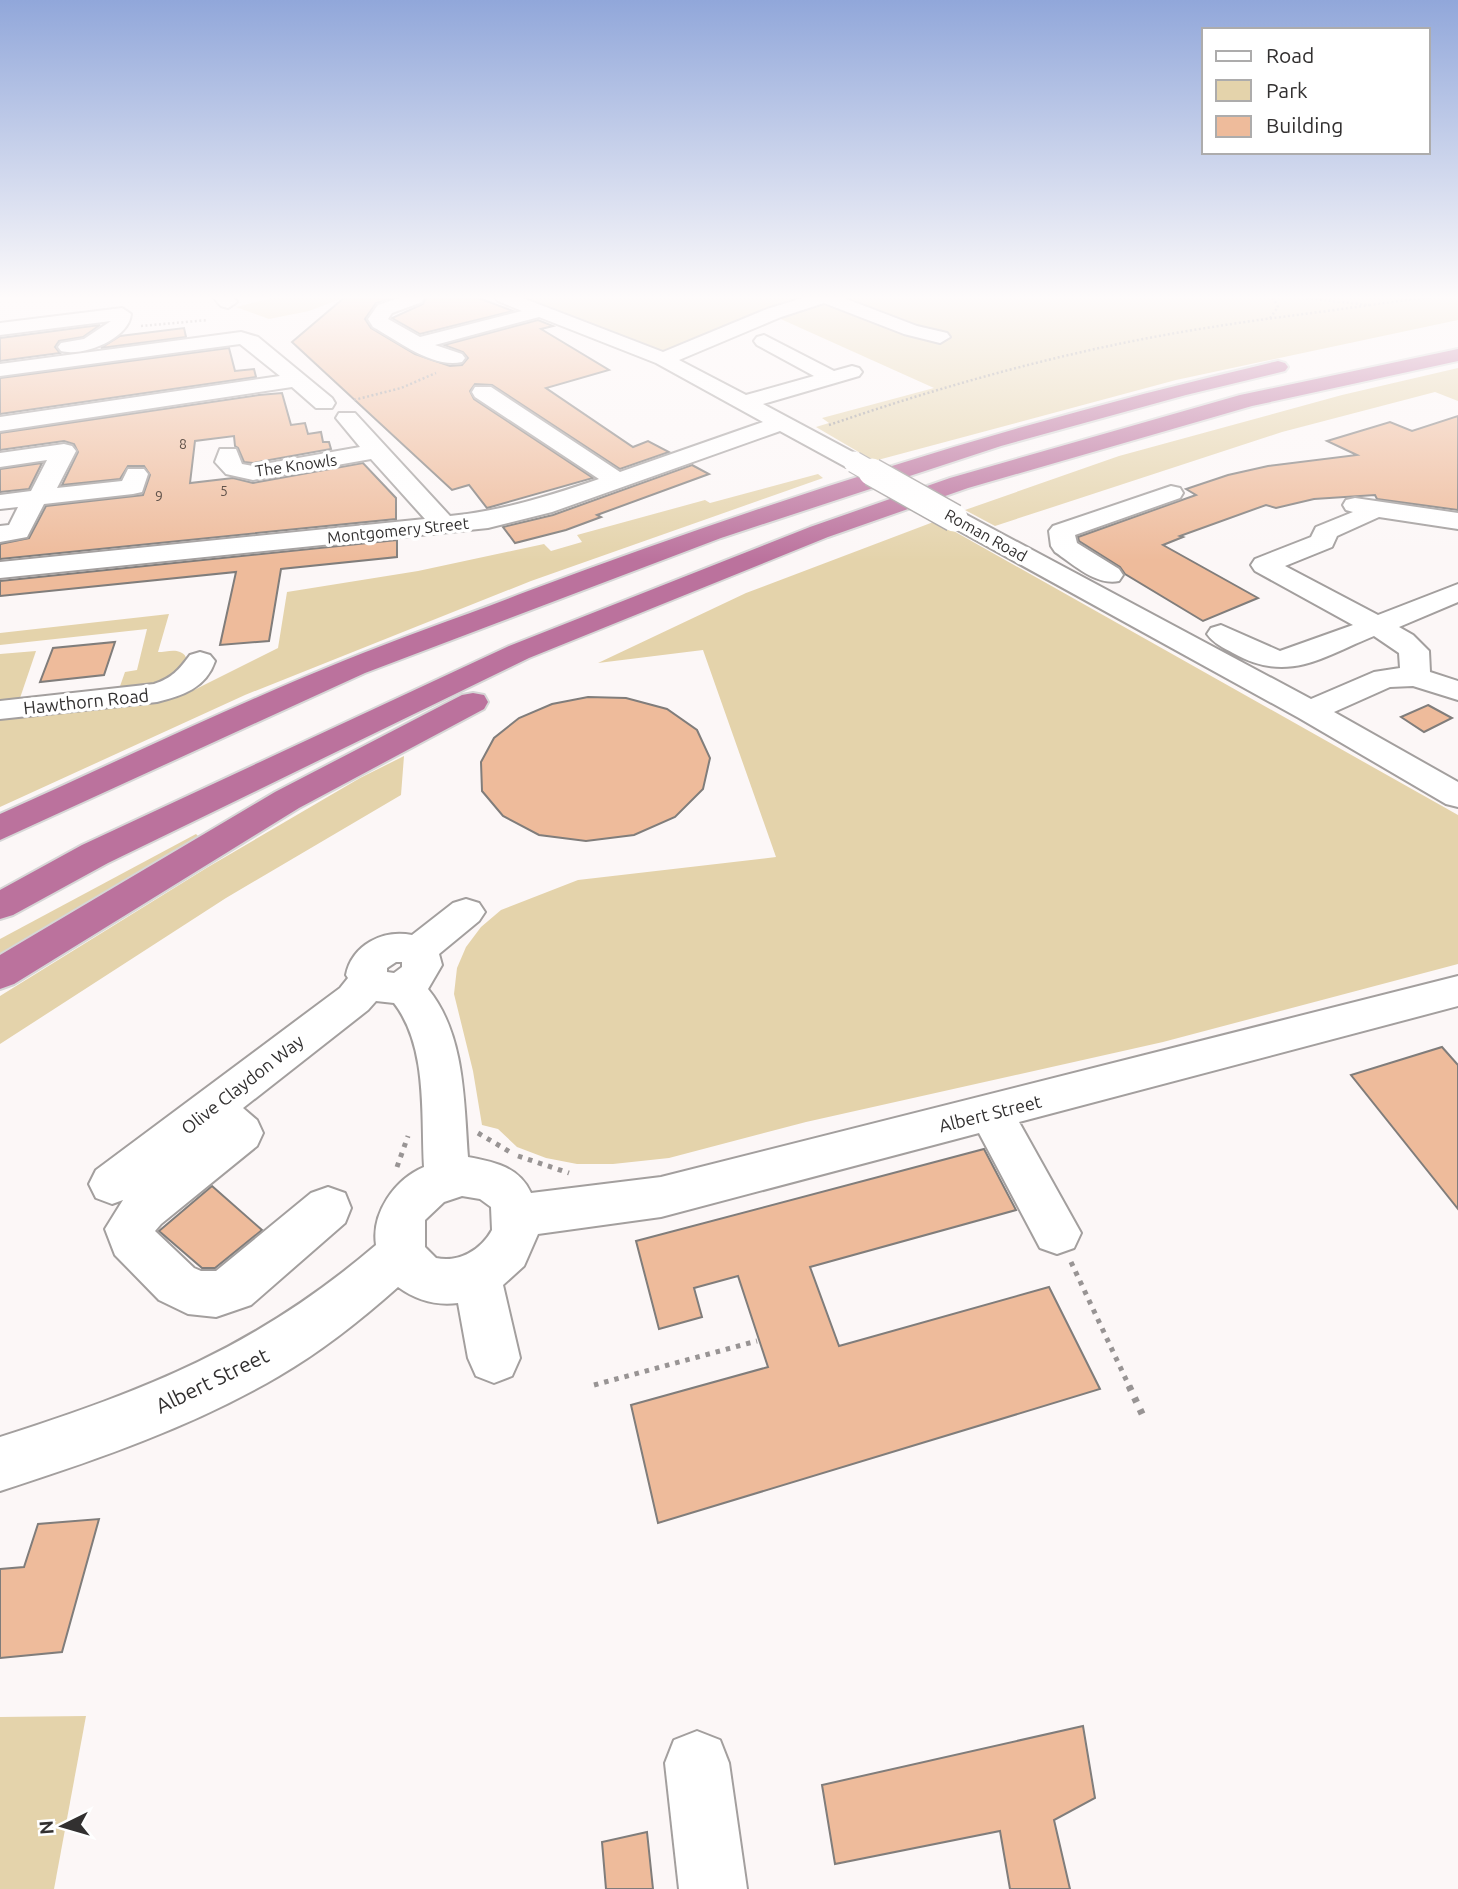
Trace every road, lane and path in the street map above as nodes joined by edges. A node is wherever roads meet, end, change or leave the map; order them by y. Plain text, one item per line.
1 (262, 385) edge
2 (303, 385) edge
3 (408, 385) edge
4 (712, 385) edge
5 (799, 385) edge
6 (956, 385) edge
7 (1196, 385) edge
8 (1317, 385) edge
9 (476, 390) dead end
10 (743, 402) junction
11 (324, 403) dead end
12 (347, 410) joint
13 (0, 424) edge
14 (791, 428) junction
15 (375, 451) junction
16 (228, 454) dead end
17 (0, 460) edge
18 (136, 474) dead end
19 (618, 481) junction
20 (1171, 493) dead end
21 (37, 498) junction
22 (0, 502) edge
23 (801, 502) junction
24 (1458, 521) edge
25 (445, 526) junction
26 (0, 534) edge
27 (0, 570) edge
28 (680, 586) junction
29 (1458, 592) edge
30 (1377, 626) junction
31 (200, 661) dead end
32 (1415, 677) junction
33 (1458, 691) edge
34 (1458, 701) edge
35 (0, 710) edge
36 (1310, 711) junction
37 (1458, 796) edge
38 (0, 828) edge
39 (0, 857) edge
40 (0, 906) edge
41 (466, 912) dead end
42 (396, 973) junction
43 (0, 974) edge
44 (1458, 991) edge
45 (991, 1114) junction
46 (227, 1120) junction
47 (411, 1125) dead end
48 (481, 1135) dead end
49 (405, 1145) dead end
50 (579, 1174) dead end
51 (447, 1178) junction
52 (112, 1184) dead end
53 (328, 1208) dead end
54 (518, 1216) junction
55 (1057, 1233) joint
56 (401, 1254) junction
57 (477, 1276) junction
58 (757, 1341) dead end
59 (494, 1358) dead end
60 (594, 1385) dead end
61 (1143, 1416) dead end
62 (0, 1464) edge
63 (697, 1763) dead end
64 (713, 1889) edge

1 - 13 street
2 - 11 street
3 - 12 path
4 - 10 street, Roman Road
5 - 10 street
6 - 14 path
7 - 23 highway
8 - 28 highway
9 - 19 street
10 - 14 street, Roman Road
12 - 15 street
14 - 19 street, Montgomery Street
14 - 36 street, Roman Road, bridge
15 - 16 street, The Knowls
15 - 25 street
17 - 21 street
18 - 21 street
19 - 25 street, Montgomery Street
20 - 30 street
21 - 22 street
21 - 26 street
23 - 38 highway
23 - 39 highway
24 - 30 street
25 - 27 street, Montgomery Street
28 - 40 highway
28 - 43 highway
29 - 30 street
30 - 32 street
31 - 35 street, Hawthorn Road
32 - 33 street
32 - 34 street
32 - 36 street
36 - 37 street, Roman Road
41 - 42 street, Olive Claydon Way
42 - 46 street, Olive Claydon Way
42 - 51 street
44 - 45 street, Albert Street
45 - 54 street, Albert Street
45 - 55 street
46 - 52 street, Olive Claydon Way
46 - 53 street
47 - 49 path
48 - 50 path
51 - 54 street
51 - 56 street
54 - 57 street
55 - 61 path
56 - 57 street
56 - 62 street, Albert Street
57 - 59 street
58 - 60 path
63 - 64 street

